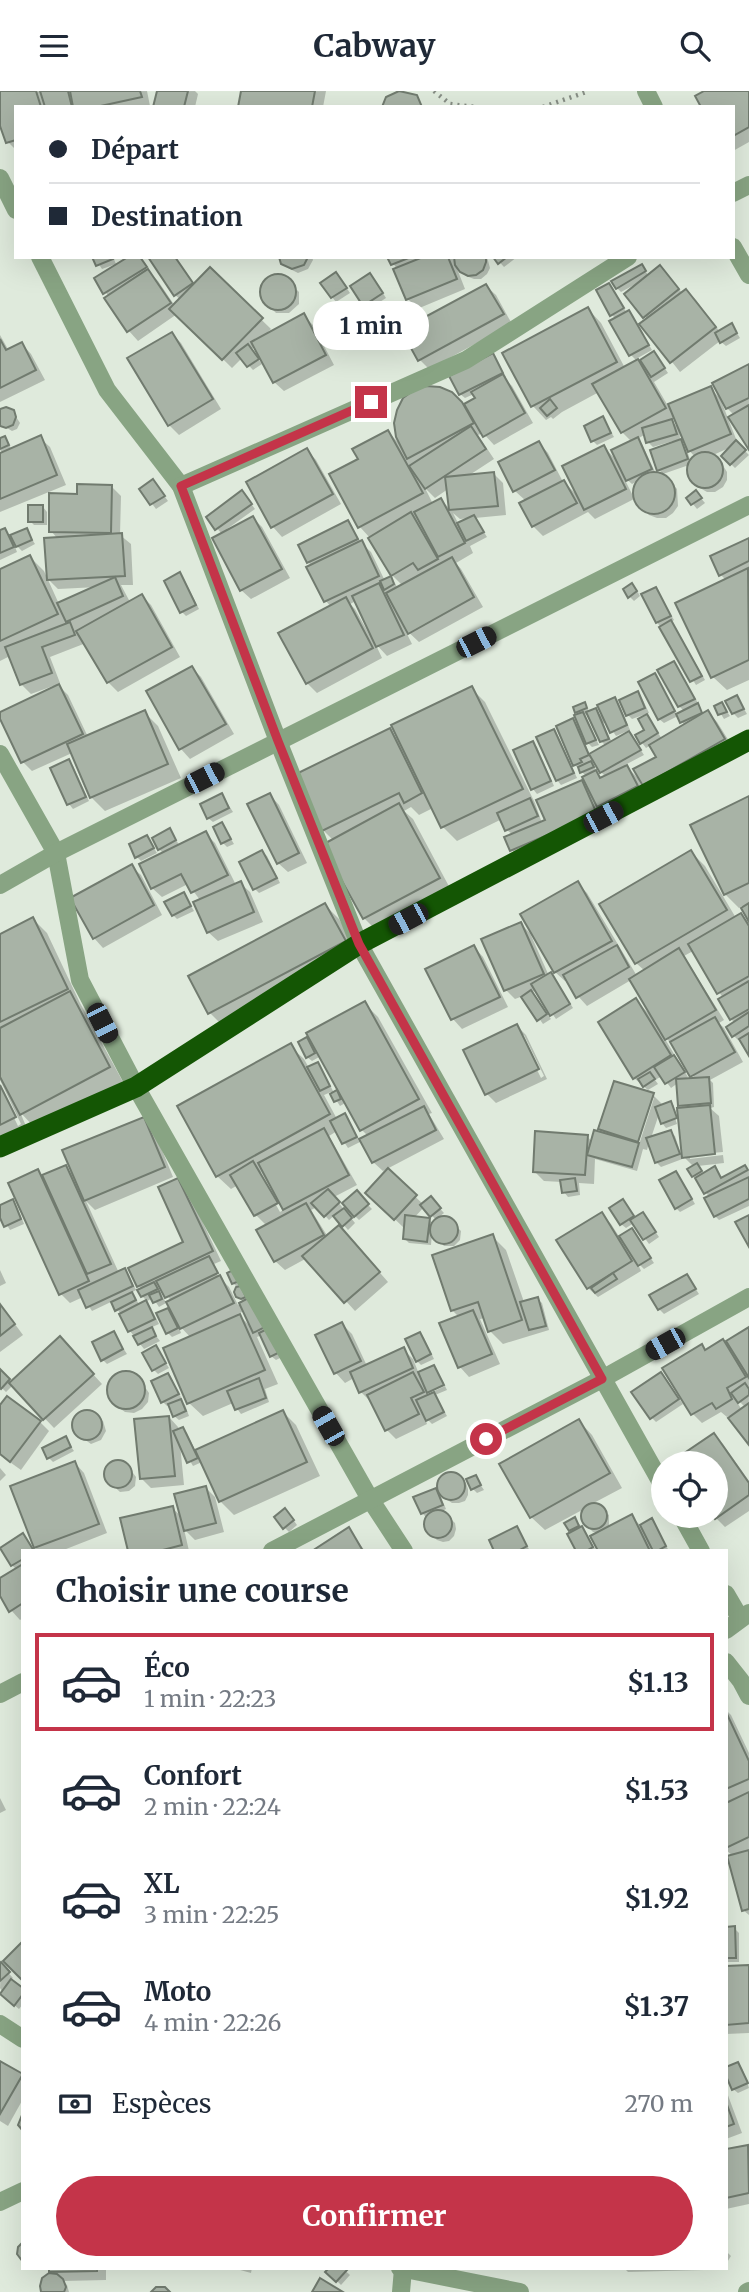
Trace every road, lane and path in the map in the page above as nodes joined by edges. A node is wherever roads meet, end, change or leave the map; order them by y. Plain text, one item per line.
1 (434, 91) edge
2 (589, 91) edge
3 (458, 105) edge
4 (549, 105) edge
5 (0, 178) edge
6 (14, 206) edge
7 (735, 250) edge
8 (41, 259) edge
9 (625, 259) edge
10 (749, 275) edge
11 (181, 486) junction
12 (749, 505) edge
13 (749, 740) edge
14 (278, 741) junction
15 (0, 754) edge
16 (56, 853) junction
17 (0, 885) edge
18 (359, 944) junction
19 (136, 1087) junction
20 (0, 1147) edge
21 (749, 1297) edge
22 (602, 1379) junction
23 (651, 1465) edge
24 (370, 1499) junction
25 (688, 1528) edge
26 (275, 1549) edge
27 (403, 1549) edge
28 (700, 1549) edge
29 (728, 1596) edge
30 (745, 1615) edge
31 (728, 1628) edge
32 (728, 1665) edge
33 (21, 1683) edge
34 (0, 1694) edge
35 (749, 1696) edge
36 (0, 2024) edge
37 (21, 2038) edge
38 (21, 2192) edge
39 (0, 2202) edge
40 (401, 2270) edge
41 (406, 2270) edge
42 (401, 2292) edge
43 (520, 2292) edge

1 - 3 path
2 - 4 path
5 - 6 street
7 - 10 street
8 - 11 street
9 - 11 street
11 - 14 street
12 - 14 street
13 - 18 highway
14 - 16 street
14 - 18 street
15 - 16 street
16 - 17 street
16 - 19 street
18 - 19 highway
18 - 22 street
19 - 20 highway
19 - 24 street
21 - 22 street
22 - 23 street
22 - 24 street
24 - 26 street
24 - 27 street
25 - 28 street
29 - 30 street
30 - 31 street
32 - 35 street
33 - 34 street
36 - 37 street
38 - 39 street
40 - 42 street
41 - 43 street

